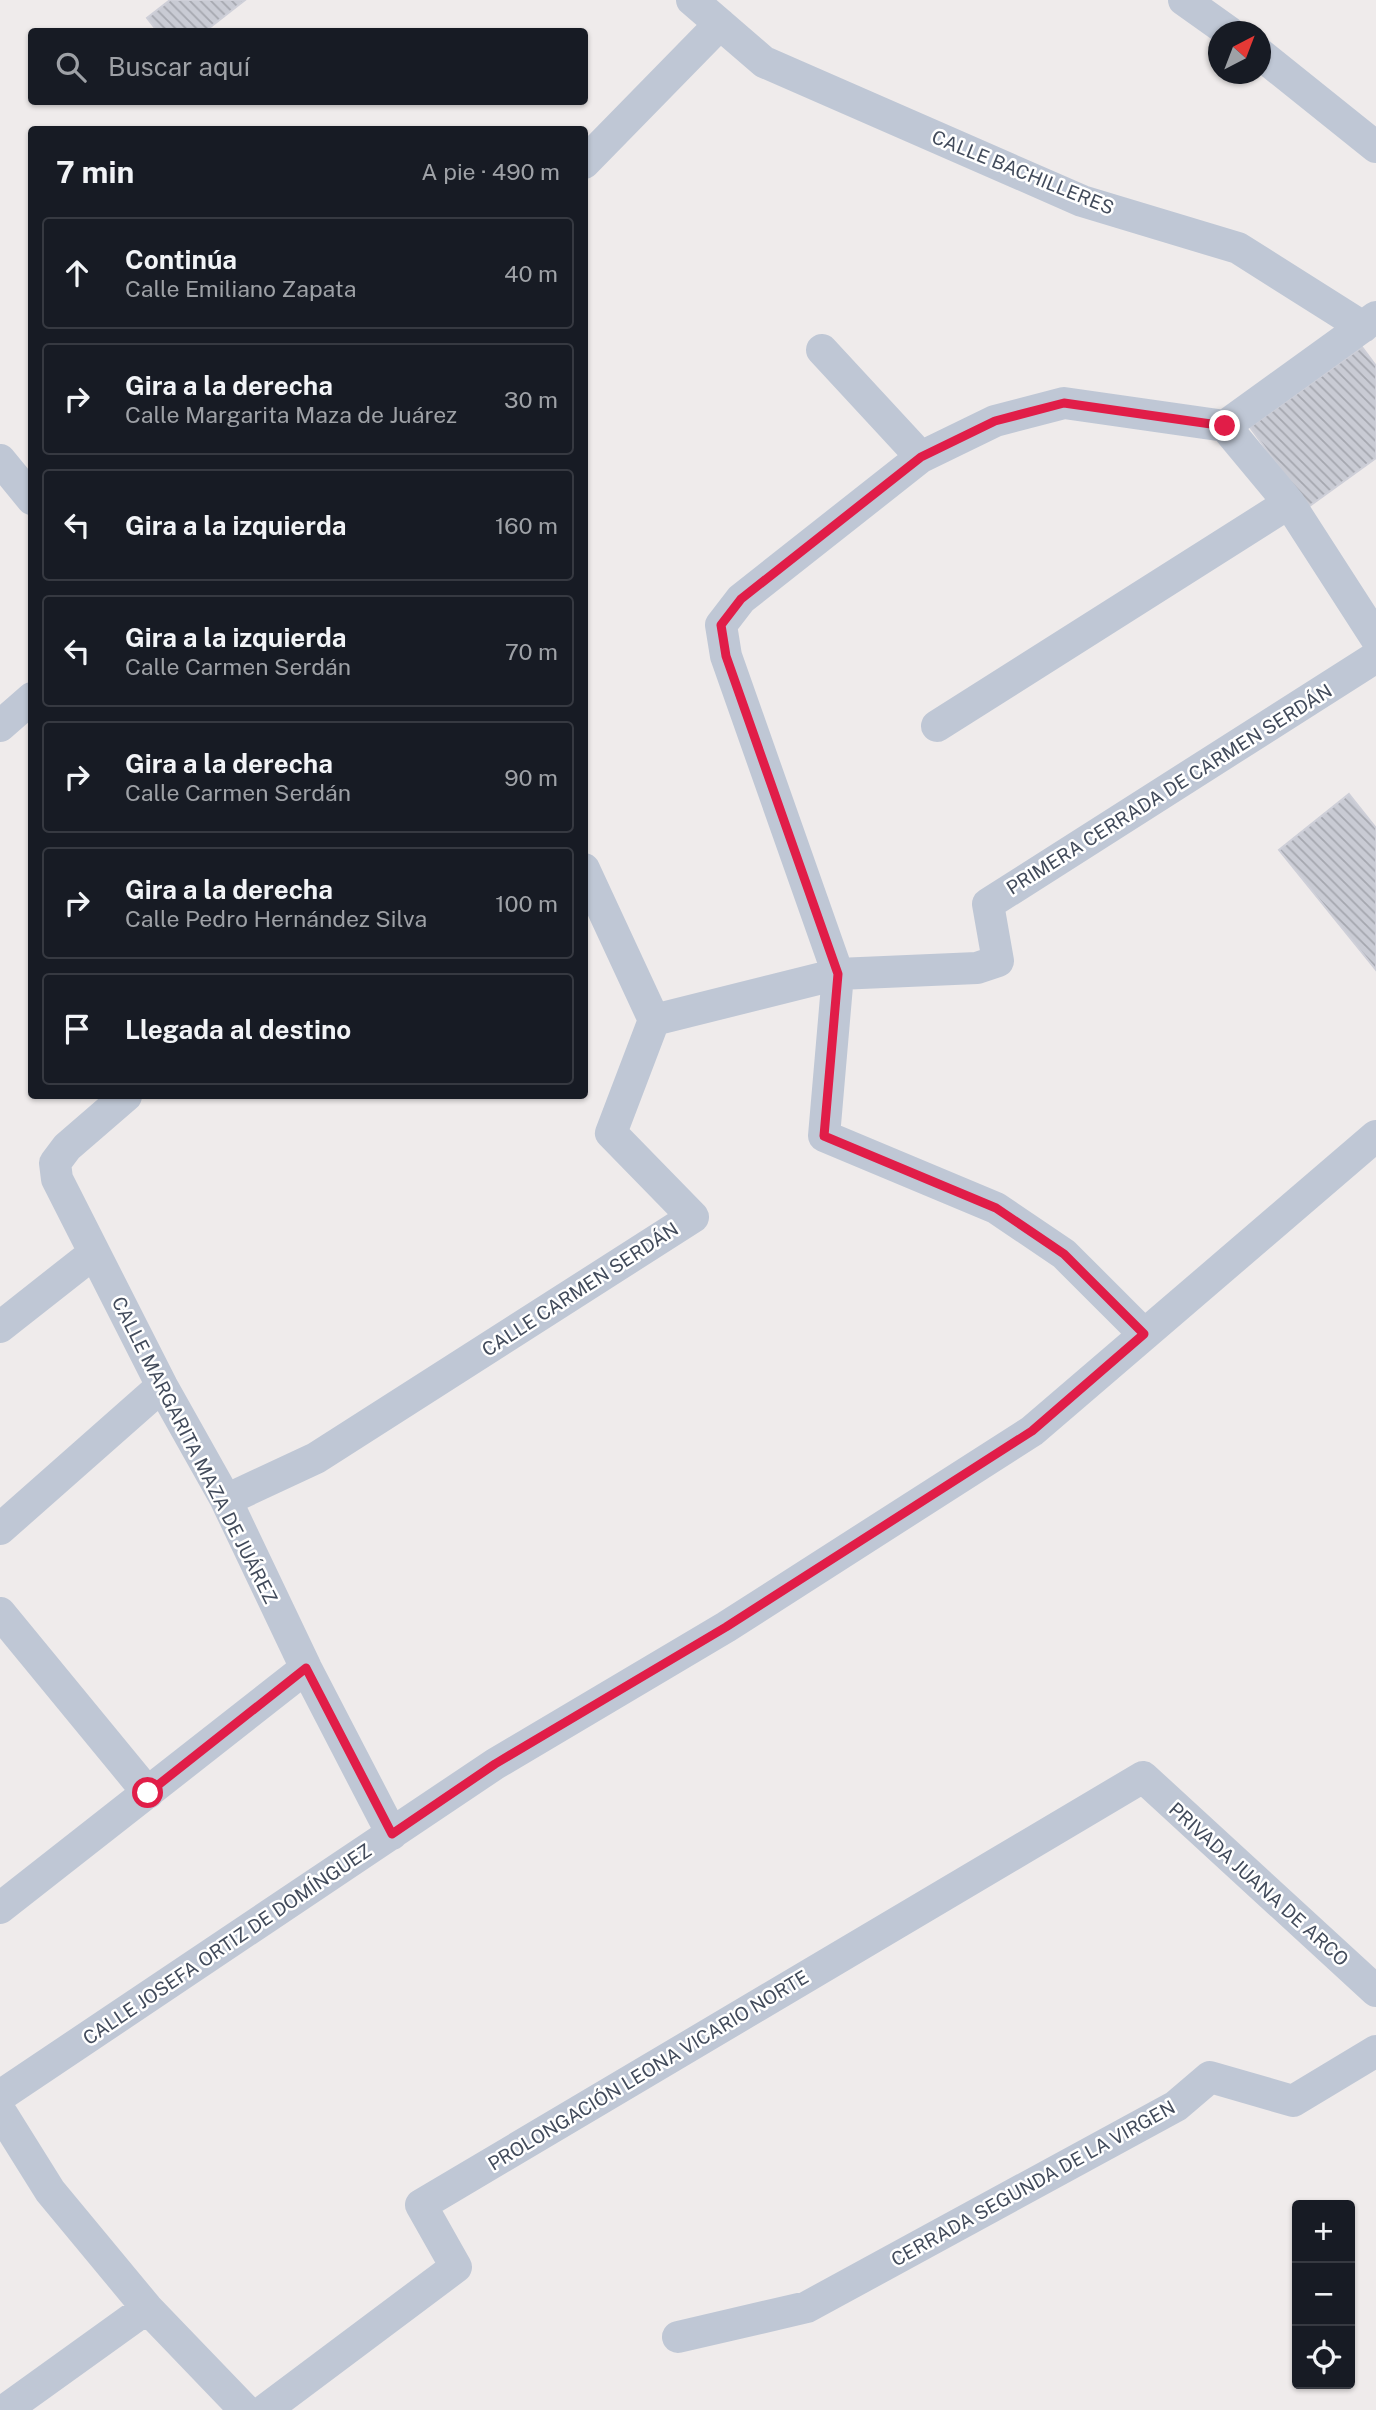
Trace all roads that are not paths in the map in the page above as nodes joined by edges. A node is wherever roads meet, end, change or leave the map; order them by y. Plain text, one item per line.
1 (692, 0) edge
2 (1184, 0) edge
3 (1214, 21) edge
4 (720, 24) junction
5 (1271, 62) edge
6 (1376, 147) edge
7 (588, 159) edge
8 (1369, 322) edge
9 (822, 350) dead end
10 (1225, 426) junction
11 (921, 457) junction
12 (0, 460) edge
13 (28, 494) edge
14 (1289, 503) junction
15 (1376, 638) edge
16 (1376, 657) edge
17 (28, 702) edge
18 (0, 726) edge
19 (937, 726) dead end
20 (588, 878) edge
21 (838, 974) junction
22 (654, 1020) junction
23 (123, 1099) edge
24 (1376, 1136) edge
25 (94, 1253) junction
26 (0, 1327) edge
27 (1144, 1334) junction
28 (162, 1386) junction
29 (226, 1500) junction
30 (0, 1529) edge
31 (0, 1613) edge
32 (306, 1668) junction
33 (1143, 1777) joint
34 (148, 1793) junction
35 (392, 1834) junction
36 (0, 1908) edge
37 (1376, 1991) edge
38 (1376, 2051) edge
39 (0, 2096) edge
40 (0, 2111) edge
41 (147, 2308) junction
42 (678, 2337) dead end
43 (5, 2410) edge
44 (245, 2410) edge
45 (265, 2410) edge

1 - 4 street, CALLE BACHILLERES
2 - 3 street
4 - 7 street
4 - 8 street, CALLE BACHILLERES
5 - 6 street
8 - 10 street
9 - 11 street
10 - 11 street
10 - 14 street
11 - 21 street
12 - 13 street
14 - 15 street
14 - 19 street
16 - 21 street, PRIMERA CERRADA DE CARMEN SERDÁN
17 - 18 street
20 - 22 street
21 - 22 street, PRIMERA CERRADA DE CARMEN SERDÁN
21 - 27 street
22 - 29 street, CALLE CARMEN SERDÁN
23 - 25 street, CALLE MARGARITA MAZA DE JUÁREZ
24 - 27 street, CALLE JOSEFA ORTIZ DE DOMÍNGUEZ
25 - 26 street
25 - 28 street, CALLE MARGARITA MAZA DE JUÁREZ
27 - 35 street, CALLE JOSEFA ORTIZ DE DOMÍNGUEZ
28 - 29 street, CALLE MARGARITA MAZA DE JUÁREZ
28 - 30 street
29 - 32 street, CALLE MARGARITA MAZA DE JUÁREZ
31 - 34 street
32 - 34 street
32 - 35 street, CALLE MARGARITA MAZA DE JUÁREZ
33 - 37 street, PRIVADA JUANA DE ARCO
33 - 45 street, PROLONGACIÓN LEONA VICARIO NORTE
34 - 36 street
35 - 39 street, CALLE JOSEFA ORTIZ DE DOMÍNGUEZ
38 - 42 street, CERRADA SEGUNDA DE LA VIRGEN
40 - 41 street
41 - 43 street
41 - 44 street

